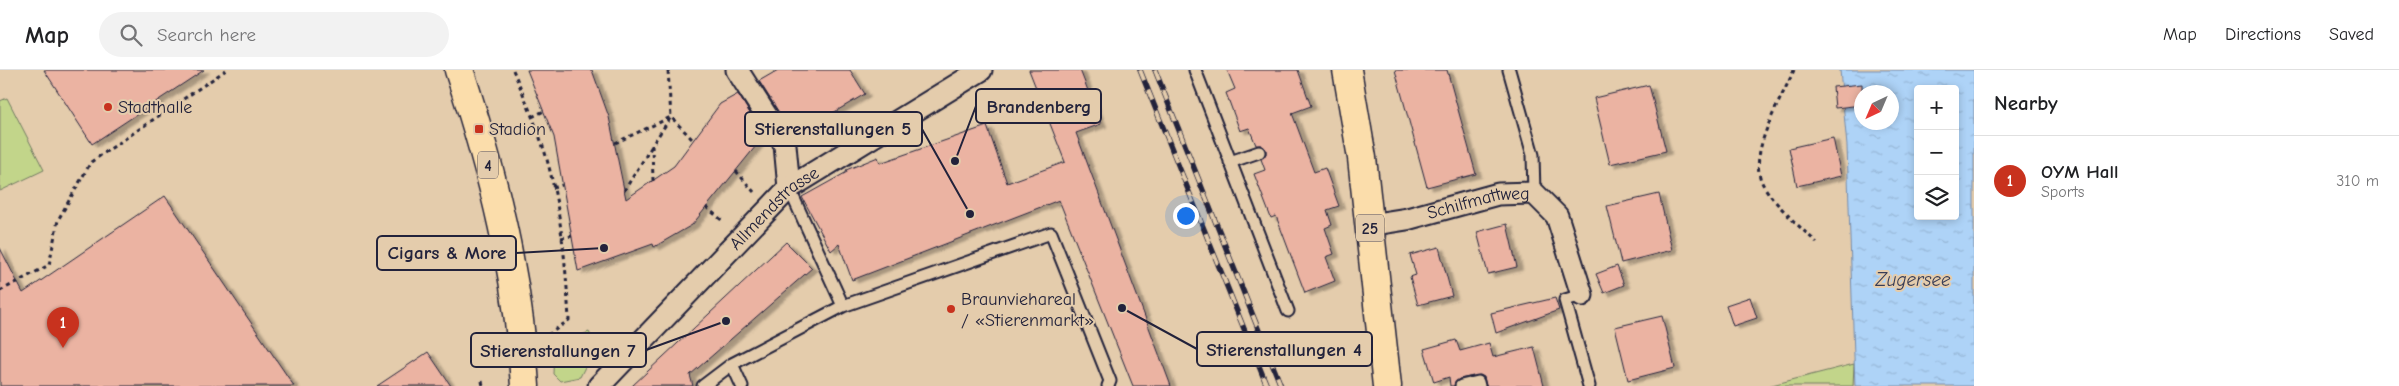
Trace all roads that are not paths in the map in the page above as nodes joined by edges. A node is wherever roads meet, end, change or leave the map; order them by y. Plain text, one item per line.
1 (459, 70) edge
2 (737, 70) edge
3 (981, 70) edge
4 (1195, 70) edge
5 (1348, 70) edge
6 (1509, 70) edge
7 (1258, 152) dead end
8 (1230, 162) junction
9 (790, 188) junction
10 (1534, 193) junction
11 (1369, 225) junction
12 (1582, 295) joint
13 (844, 306) junction
14 (1288, 310) dead end
15 (732, 364) junction
16 (525, 386) edge
17 (599, 386) edge
18 (703, 386) edge
19 (742, 386) edge
20 (1108, 386) edge
21 (1387, 386) edge
22 (1461, 386) edge
23 (1479, 386) edge
24 (1589, 386) edge

1 - 16 main road, 4
2 - 9 street
3 - 9 street, Allmendstrasse
4 - 8 lane
5 - 11 main road, 25
6 - 10 lane
7 - 8 lane
8 - 14 lane
9 - 13 lane
9 - 17 street, Allmendstrasse
10 - 11 street, Schilfmattweg
10 - 12 street, Schilfmattweg
11 - 21 main road, 25
12 - 24 lane
13 - 15 lane
13 - 20 lane
15 - 18 lane
15 - 19 lane
22 - 23 lane

